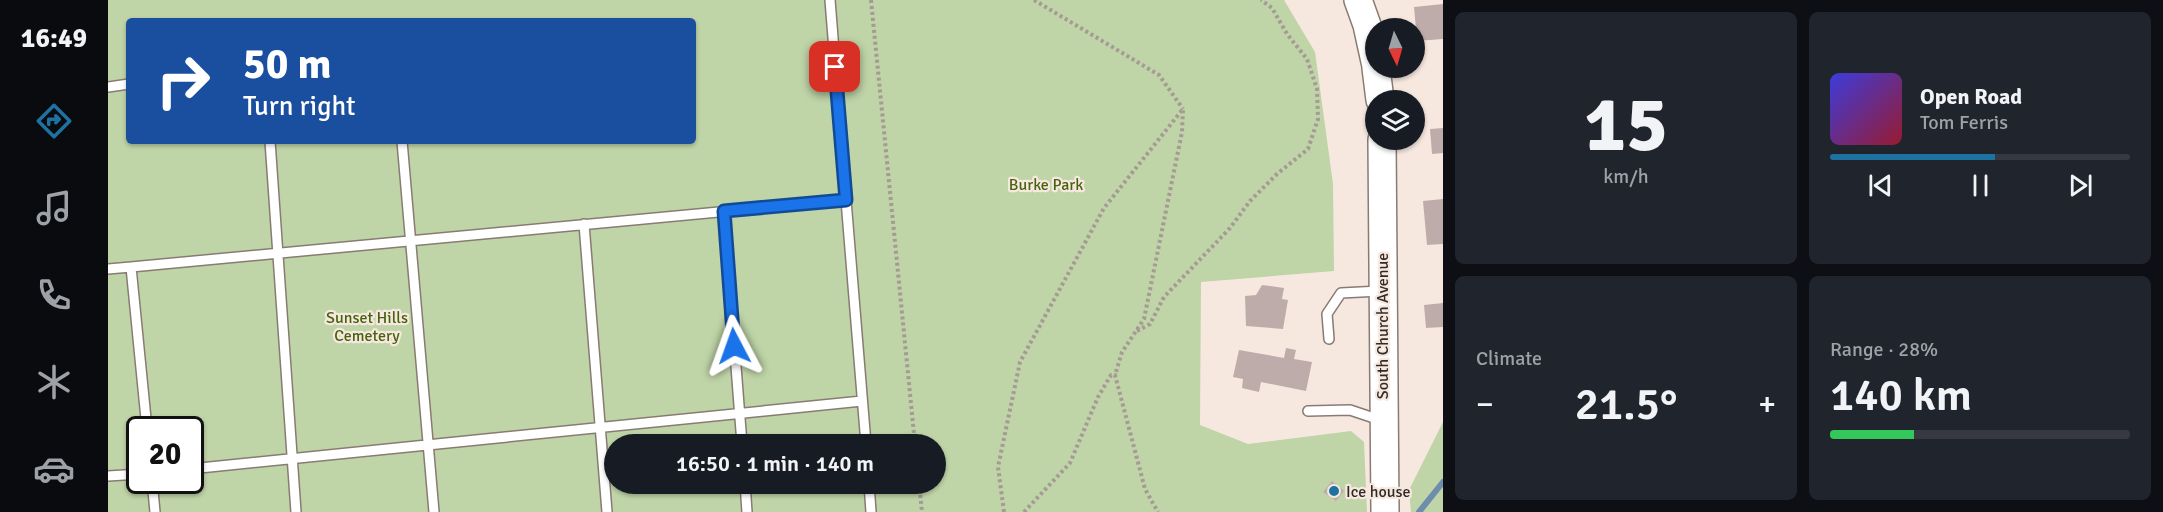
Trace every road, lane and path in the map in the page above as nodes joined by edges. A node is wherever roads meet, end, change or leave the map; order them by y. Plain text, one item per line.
1 (830, 0) edge
2 (872, 0) edge
3 (1034, 0) edge
4 (1260, 0) edge
5 (1358, 0) edge
6 (1365, 19) edge
7 (126, 84) edge
8 (108, 87) edge
9 (1183, 109) junction
10 (270, 144) edge
11 (402, 144) edge
12 (1382, 150) edge
13 (846, 200) junction
14 (724, 211) junction
15 (584, 224) junction
16 (412, 240) junction
17 (278, 253) junction
18 (131, 267) junction
19 (108, 269) edge
20 (1382, 291) junction
21 (1135, 332) junction
22 (1329, 339) dead end
23 (1115, 375) junction
24 (862, 401) junction
25 (1308, 411) dead end
26 (739, 414) junction
27 (146, 416) edge
28 (1383, 421) junction
29 (600, 428) junction
30 (741, 434) edge
31 (865, 434) edge
32 (914, 434) edge
33 (429, 445) junction
34 (292, 459) junction
35 (204, 468) edge
36 (126, 475) edge
37 (108, 476) edge
38 (153, 494) edge
39 (746, 494) edge
40 (870, 494) edge
41 (920, 494) edge
42 (155, 512) edge
43 (296, 512) edge
44 (434, 512) edge
45 (607, 512) edge
46 (747, 512) edge
47 (871, 512) edge
48 (922, 512) edge
49 (1004, 512) edge
50 (1024, 512) edge
51 (1158, 512) edge
52 (1385, 512) edge

1 - 13 lane
2 - 32 path
3 - 9 path
4 - 21 path
5 - 6 street
7 - 8 lane
9 - 21 path
9 - 49 path
10 - 17 lane
11 - 16 lane
12 - 20 street, South Church Avenue
13 - 14 lane
13 - 24 lane
14 - 15 lane
14 - 26 lane
15 - 16 lane
15 - 29 lane
16 - 17 lane
16 - 33 lane
17 - 18 lane
17 - 34 lane
18 - 19 lane
18 - 27 lane
20 - 22 lane
20 - 28 street, South Church Avenue
21 - 23 path
23 - 50 path
23 - 51 path
24 - 26 lane
24 - 31 lane
25 - 28 lane
26 - 29 lane
26 - 30 lane
28 - 52 street, South Church Avenue
29 - 33 lane
29 - 45 lane
33 - 34 lane
33 - 44 lane
34 - 35 lane
34 - 43 lane
36 - 37 lane
38 - 42 lane
39 - 46 lane
40 - 47 lane
41 - 48 path

